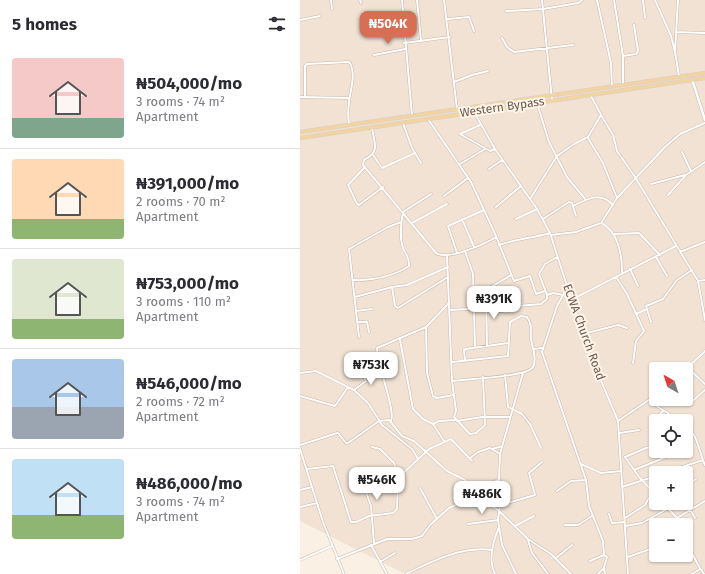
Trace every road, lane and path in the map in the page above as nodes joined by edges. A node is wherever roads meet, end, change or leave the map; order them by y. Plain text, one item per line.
1 (331, 0) edge
2 (402, 0) edge
3 (417, 0) edge
4 (444, 0) edge
5 (542, 0) edge
6 (582, 0) edge
7 (597, 0) edge
8 (614, 0) edge
9 (643, 0) edge
10 (655, 0) edge
11 (678, 0) edge
12 (332, 9) dead end
13 (543, 9) junction
14 (506, 11) dead end
15 (320, 16) dead end
16 (645, 18) dead end
17 (448, 19) junction
18 (300, 20) edge
19 (634, 25) dead end
20 (403, 30) junction
21 (474, 31) dead end
22 (677, 32) junction
23 (378, 34) dead end
24 (705, 34) edge
25 (450, 37) junction
26 (502, 38) dead end
27 (421, 41) junction
28 (404, 43) junction
29 (573, 44) dead end
30 (405, 49) junction
31 (546, 49) junction
32 (676, 52) junction
33 (374, 54) dead end
34 (623, 56) junction
35 (488, 71) dead end
36 (705, 73) edge
37 (680, 77) junction
38 (705, 78) edge
39 (692, 79) junction
40 (454, 82) junction
41 (623, 86) junction
42 (612, 87) junction
43 (590, 94) junction
44 (300, 97) edge
45 (305, 97) junction
46 (551, 98) junction
47 (349, 100) junction
48 (537, 102) junction
49 (458, 110) junction
50 (474, 111) junction
51 (601, 115) junction
52 (412, 116) junction
53 (435, 118) junction
54 (427, 119) junction
55 (403, 122) junction
56 (705, 122) edge
57 (432, 123) junction
58 (481, 125) junction
59 (349, 126) junction
60 (372, 127) junction
61 (300, 132) edge
62 (588, 137) junction
63 (300, 138) edge
64 (485, 149) junction
65 (494, 149) junction
66 (682, 152) dead end
67 (415, 153) junction
68 (373, 155) junction
69 (557, 156) junction
70 (502, 160) junction
71 (421, 162) dead end
72 (705, 162) edge
73 (460, 164) junction
74 (365, 167) junction
75 (489, 169) dead end
76 (691, 171) junction
77 (686, 175) junction
78 (636, 177) junction
79 (468, 178) junction
80 (650, 184) dead end
81 (521, 186) junction
82 (383, 187) junction
83 (431, 194) dead end
84 (668, 195) dead end
85 (444, 196) dead end
86 (617, 198) junction
87 (530, 199) junction
88 (586, 200) junction
89 (447, 204) dead end
90 (613, 205) junction
91 (573, 206) junction
92 (496, 207) dead end
93 (537, 208) junction
94 (484, 210) junction
95 (403, 212) junction
96 (576, 216) dead end
97 (462, 219) junction
98 (516, 219) dead end
99 (543, 219) junction
100 (401, 222) junction
101 (412, 223) junction
102 (601, 223) junction
103 (551, 234) junction
104 (615, 234) junction
105 (496, 237) junction
106 (705, 242) edge
107 (499, 245) junction
108 (677, 246) junction
109 (474, 247) junction
110 (465, 251) junction
111 (680, 252) junction
112 (457, 253) junction
113 (660, 255) junction
114 (447, 256) junction
115 (558, 257) junction
116 (656, 257) junction
117 (448, 268) junction
118 (630, 269) junction
119 (692, 270) junction
120 (622, 272) junction
121 (511, 275) junction
122 (667, 276) dead end
123 (448, 277) junction
124 (616, 277) junction
125 (354, 280) junction
126 (705, 280) edge
127 (698, 281) junction
128 (638, 286) dead end
129 (392, 287) junction
130 (567, 288) junction
131 (546, 291) junction
132 (547, 295) junction
133 (563, 295) junction
134 (355, 297) junction
135 (571, 300) junction
136 (449, 303) junction
137 (487, 308) junction
138 (372, 309) dead end
139 (473, 309) junction
140 (646, 309) junction
141 (450, 310) junction
142 (356, 311) junction
143 (636, 314) junction
144 (705, 320) edge
145 (357, 322) junction
146 (651, 322) dead end
147 (426, 327) junction
148 (627, 328) dead end
149 (369, 332) dead end
150 (583, 334) junction
151 (359, 337) dead end
152 (400, 340) junction
153 (508, 343) junction
154 (487, 346) junction
155 (476, 347) junction
156 (542, 348) junction
157 (534, 349) junction
158 (705, 351) edge
159 (465, 361) junction
160 (452, 362) junction
161 (693, 362) edge
162 (633, 363) dead end
163 (300, 373) edge
164 (362, 373) dead end
165 (523, 373) junction
166 (693, 373) edge
167 (505, 375) junction
168 (483, 377) junction
169 (452, 381) junction
170 (705, 384) edge
171 (348, 387) junction
172 (354, 390) junction
173 (705, 390) edge
174 (454, 395) junction
175 (300, 396) edge
176 (649, 399) edge
177 (693, 401) edge
178 (658, 406) edge
179 (513, 410) junction
180 (663, 411) junction
181 (660, 414) edge
182 (670, 414) edge
183 (484, 417) junction
184 (510, 417) junction
185 (456, 420) junction
186 (379, 421) junction
187 (391, 421) junction
188 (618, 421) junction
189 (433, 424) junction
190 (639, 430) dead end
191 (620, 433) junction
192 (693, 434) edge
193 (444, 441) junction
194 (300, 444) edge
195 (502, 446) junction
196 (372, 447) dead end
197 (649, 447) edge
198 (540, 448) dead end
199 (300, 449) edge
200 (492, 449) junction
201 (426, 453) junction
202 (500, 454) junction
203 (620, 454) junction
204 (625, 457) junction
205 (470, 458) junction
206 (664, 458) edge
207 (418, 459) junction
208 (703, 460) junction
209 (472, 461) dead end
210 (542, 462) dead end
211 (581, 464) junction
212 (705, 465) edge
213 (685, 466) edge
214 (307, 469) junction
215 (396, 470) junction
216 (634, 470) junction
217 (621, 471) junction
218 (376, 473) dead end
219 (398, 478) junction
220 (649, 479) edge
221 (696, 479) dead end
222 (499, 480) junction
223 (586, 480) junction
224 (643, 481) junction
225 (693, 481) edge
226 (313, 487) junction
227 (622, 487) junction
228 (649, 487) edge
229 (420, 488) dead end
230 (473, 489) junction
231 (300, 490) edge
232 (557, 491) dead end
233 (366, 492) dead end
234 (501, 494) junction
235 (477, 495) junction
236 (649, 498) edge
237 (705, 501) edge
238 (317, 503) junction
239 (300, 507) edge
240 (693, 507) edge
241 (498, 510) junction
242 (665, 510) edge
243 (671, 510) edge
244 (689, 510) edge
245 (691, 510) edge
246 (609, 514) dead end
247 (372, 515) junction
248 (534, 516) dead end
249 (592, 516) junction
250 (625, 518) junction
251 (677, 518) joint
252 (695, 518) dead end
253 (436, 519) junction
254 (498, 520) junction
255 (625, 522) junction
256 (468, 524) dead end
257 (565, 525) dead end
258 (515, 526) junction
259 (625, 526) junction
260 (499, 527) junction
261 (528, 539) junction
262 (373, 544) junction
263 (572, 545) dead end
264 (332, 546) junction
265 (649, 549) edge
266 (492, 550) junction
267 (394, 553) dead end
268 (604, 555) junction
269 (693, 555) edge
270 (628, 556) junction
271 (556, 558) junction
272 (338, 559) junction
273 (300, 560) edge
274 (590, 561) dead end
275 (380, 562) junction
276 (604, 566) junction
277 (700, 569) junction
278 (344, 574) edge
279 (386, 574) edge
280 (406, 574) edge
281 (495, 574) edge
282 (516, 574) edge
283 (548, 574) edge
284 (571, 574) edge
285 (598, 574) edge
286 (605, 574) edge
287 (628, 574) edge
288 (692, 574) edge
289 (704, 574) edge

1 - 12 street
2 - 20 street
3 - 27 street
4 - 17 street
5 - 13 street
6 - 13 street
7 - 42 street
8 - 34 street
9 - 16 street
10 - 32 street
11 - 22 street
13 - 14 street
13 - 31 street
15 - 18 street
17 - 21 street
17 - 25 street
19 - 34 street
20 - 23 street
20 - 28 street
22 - 24 street
22 - 32 street
25 - 27 street
25 - 40 street
26 - 31 street
27 - 28 street
28 - 30 street
29 - 31 street
30 - 33 street
30 - 52 street
31 - 46 street
32 - 37 street
34 - 41 street
35 - 40 street
36 - 37 main road, Western Bypass
37 - 41 main road, Western Bypass
38 - 39 main road, Western Bypass
39 - 43 main road, Western Bypass
39 - 56 street
40 - 49 street
41 - 42 main road, Western Bypass
42 - 46 main road, Western Bypass
43 - 46 main road, Western Bypass
43 - 51 street
44 - 45 street
45 - 47 street
45 - 47 street
46 - 48 main road, Western Bypass
46 - 49 main road, Western Bypass
47 - 59 street
48 - 50 main road, Western Bypass
48 - 69 street
49 - 52 main road, Western Bypass
50 - 53 main road, Western Bypass
50 - 58 street, ECWA Church Road
51 - 62 street
51 - 78 street
52 - 59 main road, Western Bypass
53 - 54 main road, Western Bypass
53 - 57 street
54 - 55 main road, Western Bypass
54 - 57 street
55 - 60 main road, Western Bypass
55 - 67 street
56 - 78 street
57 - 73 street
58 - 64 street
58 - 65 street, ECWA Church Road
59 - 61 main road, Western Bypass
60 - 63 main road, Western Bypass
60 - 68 street
62 - 69 street
62 - 86 street
64 - 65 street
64 - 73 street
65 - 70 street, ECWA Church Road
66 - 76 street
67 - 68 street
67 - 71 street
68 - 74 street
69 - 87 street
69 - 88 street
70 - 75 street
70 - 81 street, ECWA Church Road
72 - 76 street
73 - 79 street
74 - 82 street
74 - 82 street
76 - 77 street
77 - 80 street
77 - 84 street
78 - 86 street
78 - 108 street
79 - 85 street
79 - 94 street
81 - 87 street, ECWA Church Road
81 - 92 street
82 - 95 street
83 - 95 street
86 - 90 street
87 - 93 street, ECWA Church Road
88 - 90 street
88 - 91 street
89 - 101 street
90 - 102 street
91 - 96 street
91 - 99 street
93 - 98 street
93 - 99 street, ECWA Church Road
94 - 97 street
94 - 105 street
95 - 100 street
95 - 101 street
97 - 109 street
97 - 112 street
99 - 103 street, ECWA Church Road
100 - 125 street
100 - 125 street
101 - 114 street
102 - 103 street
102 - 104 street
103 - 107 street
103 - 115 street, ECWA Church Road
104 - 113 street
104 - 120 street
105 - 107 street
105 - 109 street
106 - 111 street
107 - 121 street
108 - 111 street
108 - 113 street
109 - 110 street
110 - 112 street
110 - 139 street
111 - 119 street
112 - 114 street
113 - 116 street
114 - 117 street
115 - 130 street, ECWA Church Road
115 - 131 street
116 - 118 street
116 - 122 street
117 - 123 street
117 - 129 street
118 - 120 street
118 - 128 street
119 - 127 street
119 - 140 street
120 - 124 street
121 - 131 street
121 - 137 street
123 - 129 street
123 - 136 street
124 - 135 street
124 - 143 street
125 - 134 street
126 - 127 street
127 - 144 street
129 - 134 street
130 - 133 street
130 - 135 street, ECWA Church Road
131 - 132 street
132 - 133 street
132 - 137 street
133 - 156 street
134 - 142 street
135 - 150 street, ECWA Church Road
136 - 141 street
136 - 147 street
137 - 139 street
137 - 154 street
138 - 142 street
139 - 141 street
139 - 155 street
140 - 143 street
140 - 146 street
141 - 160 street
142 - 145 street
143 - 162 street
145 - 149 street
145 - 151 street
147 - 152 street
147 - 174 street
148 - 150 street
150 - 188 street, ECWA Church Road
152 - 187 street
152 - 189 street
153 - 154 street
153 - 157 street
153 - 159 street
154 - 155 street
155 - 159 street
156 - 157 street
156 - 211 street
157 - 165 street
158 - 161 street
159 - 160 street
160 - 169 street
163 - 171 street
164 - 172 street
165 - 167 street
165 - 179 street
166 - 170 street
167 - 168 street
167 - 179 street
168 - 169 street
168 - 183 street
169 - 174 street
171 - 172 street
171 - 175 street
172 - 186 street
173 - 177 street
174 - 185 street
176 - 188 street
178 - 180 street
179 - 184 street
179 - 198 street
180 - 181 street
180 - 182 street
183 - 184 street
183 - 185 street
183 - 185 street
184 - 195 street
185 - 189 street
186 - 187 street
186 - 194 street
186 - 207 street
187 - 201 street
188 - 191 street, ECWA Church Road
189 - 193 street
190 - 191 street
191 - 203 street, ECWA Church Road
192 - 208 street
193 - 201 street
193 - 205 street
195 - 200 street
195 - 202 street
196 - 215 street
197 - 204 street
199 - 214 street
200 - 202 street
200 - 205 street
201 - 207 street
201 - 230 street
202 - 222 street
203 - 204 street
203 - 217 street, ECWA Church Road
204 - 216 street
205 - 209 street
206 - 216 street
207 - 219 street
208 - 212 street
208 - 213 street
210 - 234 street
211 - 217 street
211 - 223 street
214 - 226 street
214 - 247 street
215 - 218 street
215 - 219 street
216 - 224 street
217 - 227 street, ECWA Church Road
219 - 247 street
220 - 224 street
221 - 225 street
222 - 230 street
222 - 234 street
223 - 232 street
223 - 249 street
224 - 227 street
224 - 228 street
226 - 231 street
226 - 238 street
227 - 250 street, ECWA Church Road
229 - 253 street
230 - 235 street
233 - 247 street
234 - 241 street
235 - 241 street
235 - 253 street
236 - 250 street
237 - 240 street
238 - 239 street
238 - 264 street
241 - 254 street
241 - 258 street
242 - 259 street
243 - 251 street
244 - 251 street
245 - 252 street
246 - 255 street
247 - 262 street
248 - 258 street
249 - 257 street
249 - 268 street
250 - 255 street, ECWA Church Road
253 - 262 street
254 - 256 street
254 - 260 street
255 - 259 street, ECWA Church Road
258 - 261 street
259 - 270 street, ECWA Church Road
260 - 266 street
260 - 282 street
261 - 271 street
261 - 283 street
262 - 272 street
262 - 275 street
263 - 271 street
264 - 272 street
264 - 273 street
265 - 270 street
266 - 280 street
266 - 281 street
267 - 275 street
268 - 274 street
268 - 276 street
269 - 277 street
270 - 287 street, ECWA Church Road
271 - 284 street
272 - 278 street
275 - 279 street
276 - 285 street
276 - 286 street
277 - 288 street
277 - 289 street

